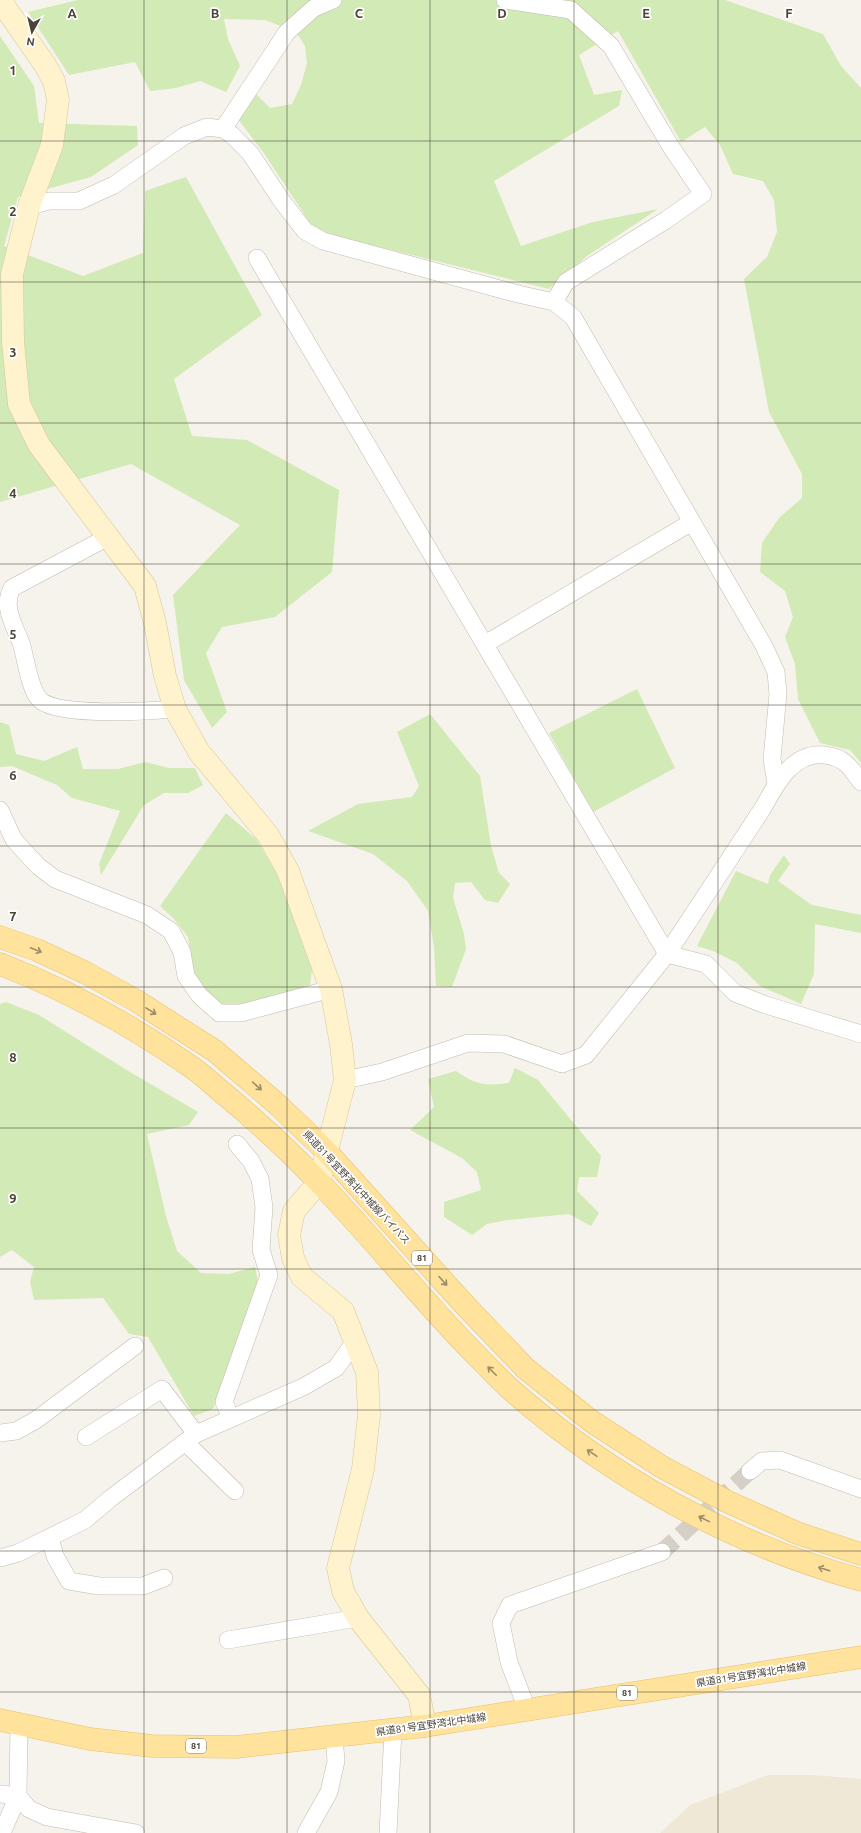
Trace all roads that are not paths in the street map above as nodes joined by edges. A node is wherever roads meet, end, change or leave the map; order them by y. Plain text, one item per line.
1 (0, 0) edge
2 (333, 0) edge
3 (505, 0) edge
4 (223, 129) junction
5 (29, 206) junction
6 (257, 258) dead end
7 (554, 302) junction
8 (692, 522) junction
9 (108, 537) junction
10 (485, 644) junction
11 (175, 709) junction
12 (861, 782) edge
13 (776, 784) junction
14 (0, 810) edge
15 (0, 936) edge
16 (667, 954) junction
17 (0, 964) edge
18 (331, 989) junction
19 (861, 1034) edge
20 (345, 1080) junction
21 (237, 1144) dead end
22 (327, 1152) junction
23 (319, 1182) junction
24 (356, 1340) junction
25 (135, 1346) dead end
26 (231, 1418) junction
27 (0, 1434) edge
28 (86, 1437) dead end
29 (191, 1438) junction
30 (750, 1471) tunnel mouth
31 (861, 1489) edge
32 (235, 1491) dead end
33 (50, 1538) junction
34 (662, 1552) tunnel mouth
35 (861, 1554) edge
36 (0, 1558) edge
37 (164, 1578) dead end
38 (861, 1580) edge
39 (358, 1618) junction
40 (228, 1640) dead end
41 (861, 1657) edge
42 (527, 1709) junction
43 (9, 1722) edge
44 (425, 1726) junction
45 (393, 1730) junction
46 (334, 1736) junction
47 (0, 1794) edge
48 (18, 1796) junction
49 (47, 1817) junction
50 (2, 1833) edge
51 (64, 1833) edge
52 (136, 1833) edge
53 (306, 1833) edge
54 (388, 1833) edge

1 - 5 street
2 - 4 street
3 - 7 street
4 - 5 street
4 - 7 street
5 - 9 street
6 - 10 street
7 - 8 street
8 - 10 street
8 - 13 street
9 - 11 street
9 - 11 street
10 - 16 street
11 - 18 street
12 - 13 street
13 - 16 street
14 - 18 street
15 -> 22 main road, 県道81号宜野湾北中城線バイパス / 81
16 - 19 street
16 - 20 street
17 - 23 main road, 81
18 - 20 street
20 - 22 street
21 - 26 street
22 - 23 street
22 -> 35 main road, 県道81号宜野湾北中城線バイパス / 81
23 - 24 street
38 -> 23 main road, 81
24 - 26 street
24 - 39 street
25 - 27 street
26 - 29 street
28 - 29 street
29 - 32 street
29 - 33 street
30 - 31 street
33 - 36 street
33 - 37 street
34 - 42 street
39 - 40 street
39 - 44 street
41 - 42 main road, 県道81号宜野湾北中城線 / 81
42 - 44 main road, 県道81号宜野湾北中城線 / 81
43 - 46 main road, 県道81号宜野湾北中城線 / 81
43 - 48 street
44 - 45 main road, 県道81号宜野湾北中城線 / 81
45 - 46 main road, 県道81号宜野湾北中城線 / 81
45 - 54 street
46 - 53 street
47 - 48 street
48 - 49 street
48 - 50 street
49 - 51 street
49 - 52 street

